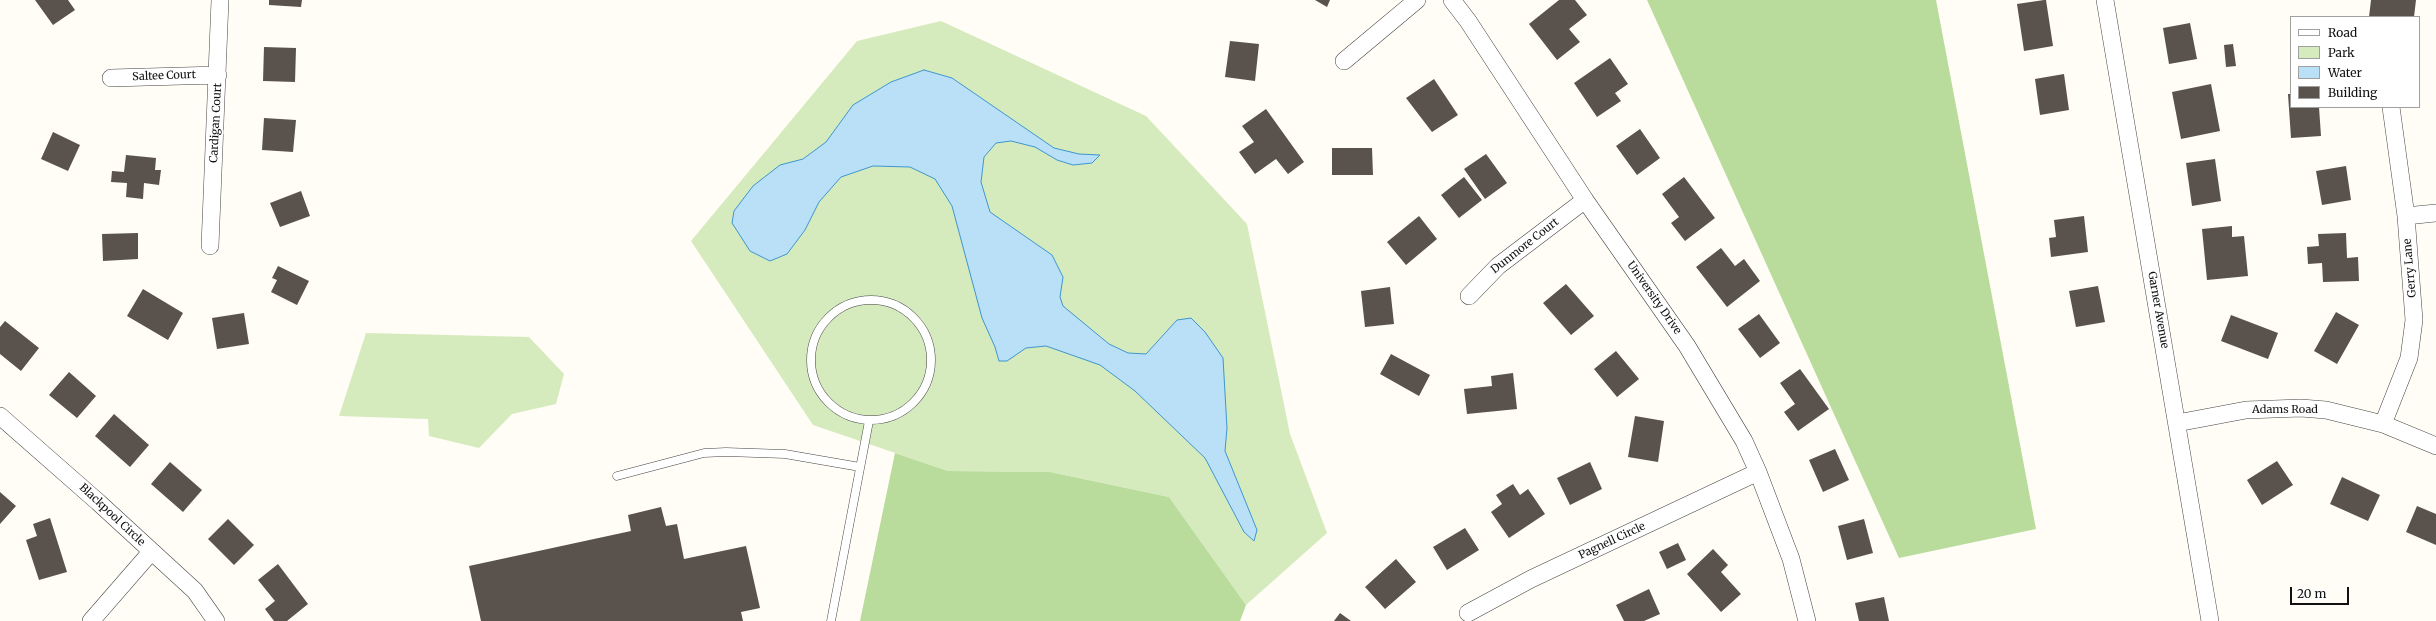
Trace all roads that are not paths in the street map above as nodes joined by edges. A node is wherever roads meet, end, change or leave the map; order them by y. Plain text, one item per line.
1 (220, 0) edge
2 (1417, 0) edge
3 (1452, 0) edge
4 (2105, 0) edge
5 (1344, 61) dead end
6 (218, 75) junction
7 (110, 78) dead end
8 (2391, 108) edge
9 (1585, 200) junction
10 (2436, 213) edge
11 (2406, 216) junction
12 (210, 246) dead end
13 (1469, 296) dead end
14 (0, 416) edge
15 (869, 421) junction
16 (2177, 423) junction
17 (2383, 424) junction
18 (2436, 446) edge
19 (860, 467) junction
20 (1758, 472) junction
21 (618, 476) dead end
22 (151, 552) junction
23 (1465, 618) edge
24 (91, 621) edge
25 (216, 621) edge
26 (831, 621) edge
27 (1807, 621) edge
28 (2210, 621) edge

1 - 6 street, Cardigan Court
2 - 5 street
3 - 9 street, University Drive
4 - 16 street, Garner Avenue
6 - 7 street, Saltee Court
6 - 12 street, Cardigan Court
8 - 11 street, Gerry Lane
9 - 13 street, Dunmore Court
9 - 20 street, University Drive
10 - 11 street
11 - 17 street, Gerry Lane
14 - 22 street, Blackpool Circle
15 - 15 lane
15 - 19 lane
16 - 17 street, Adams Road
16 - 28 street, Garner Avenue
17 - 18 street, Adams Road
19 - 21 lane
19 - 26 lane
20 - 23 street, Pagnell Circle
20 - 27 street, University Drive
22 - 24 street
22 - 25 street, Blackpool Circle

